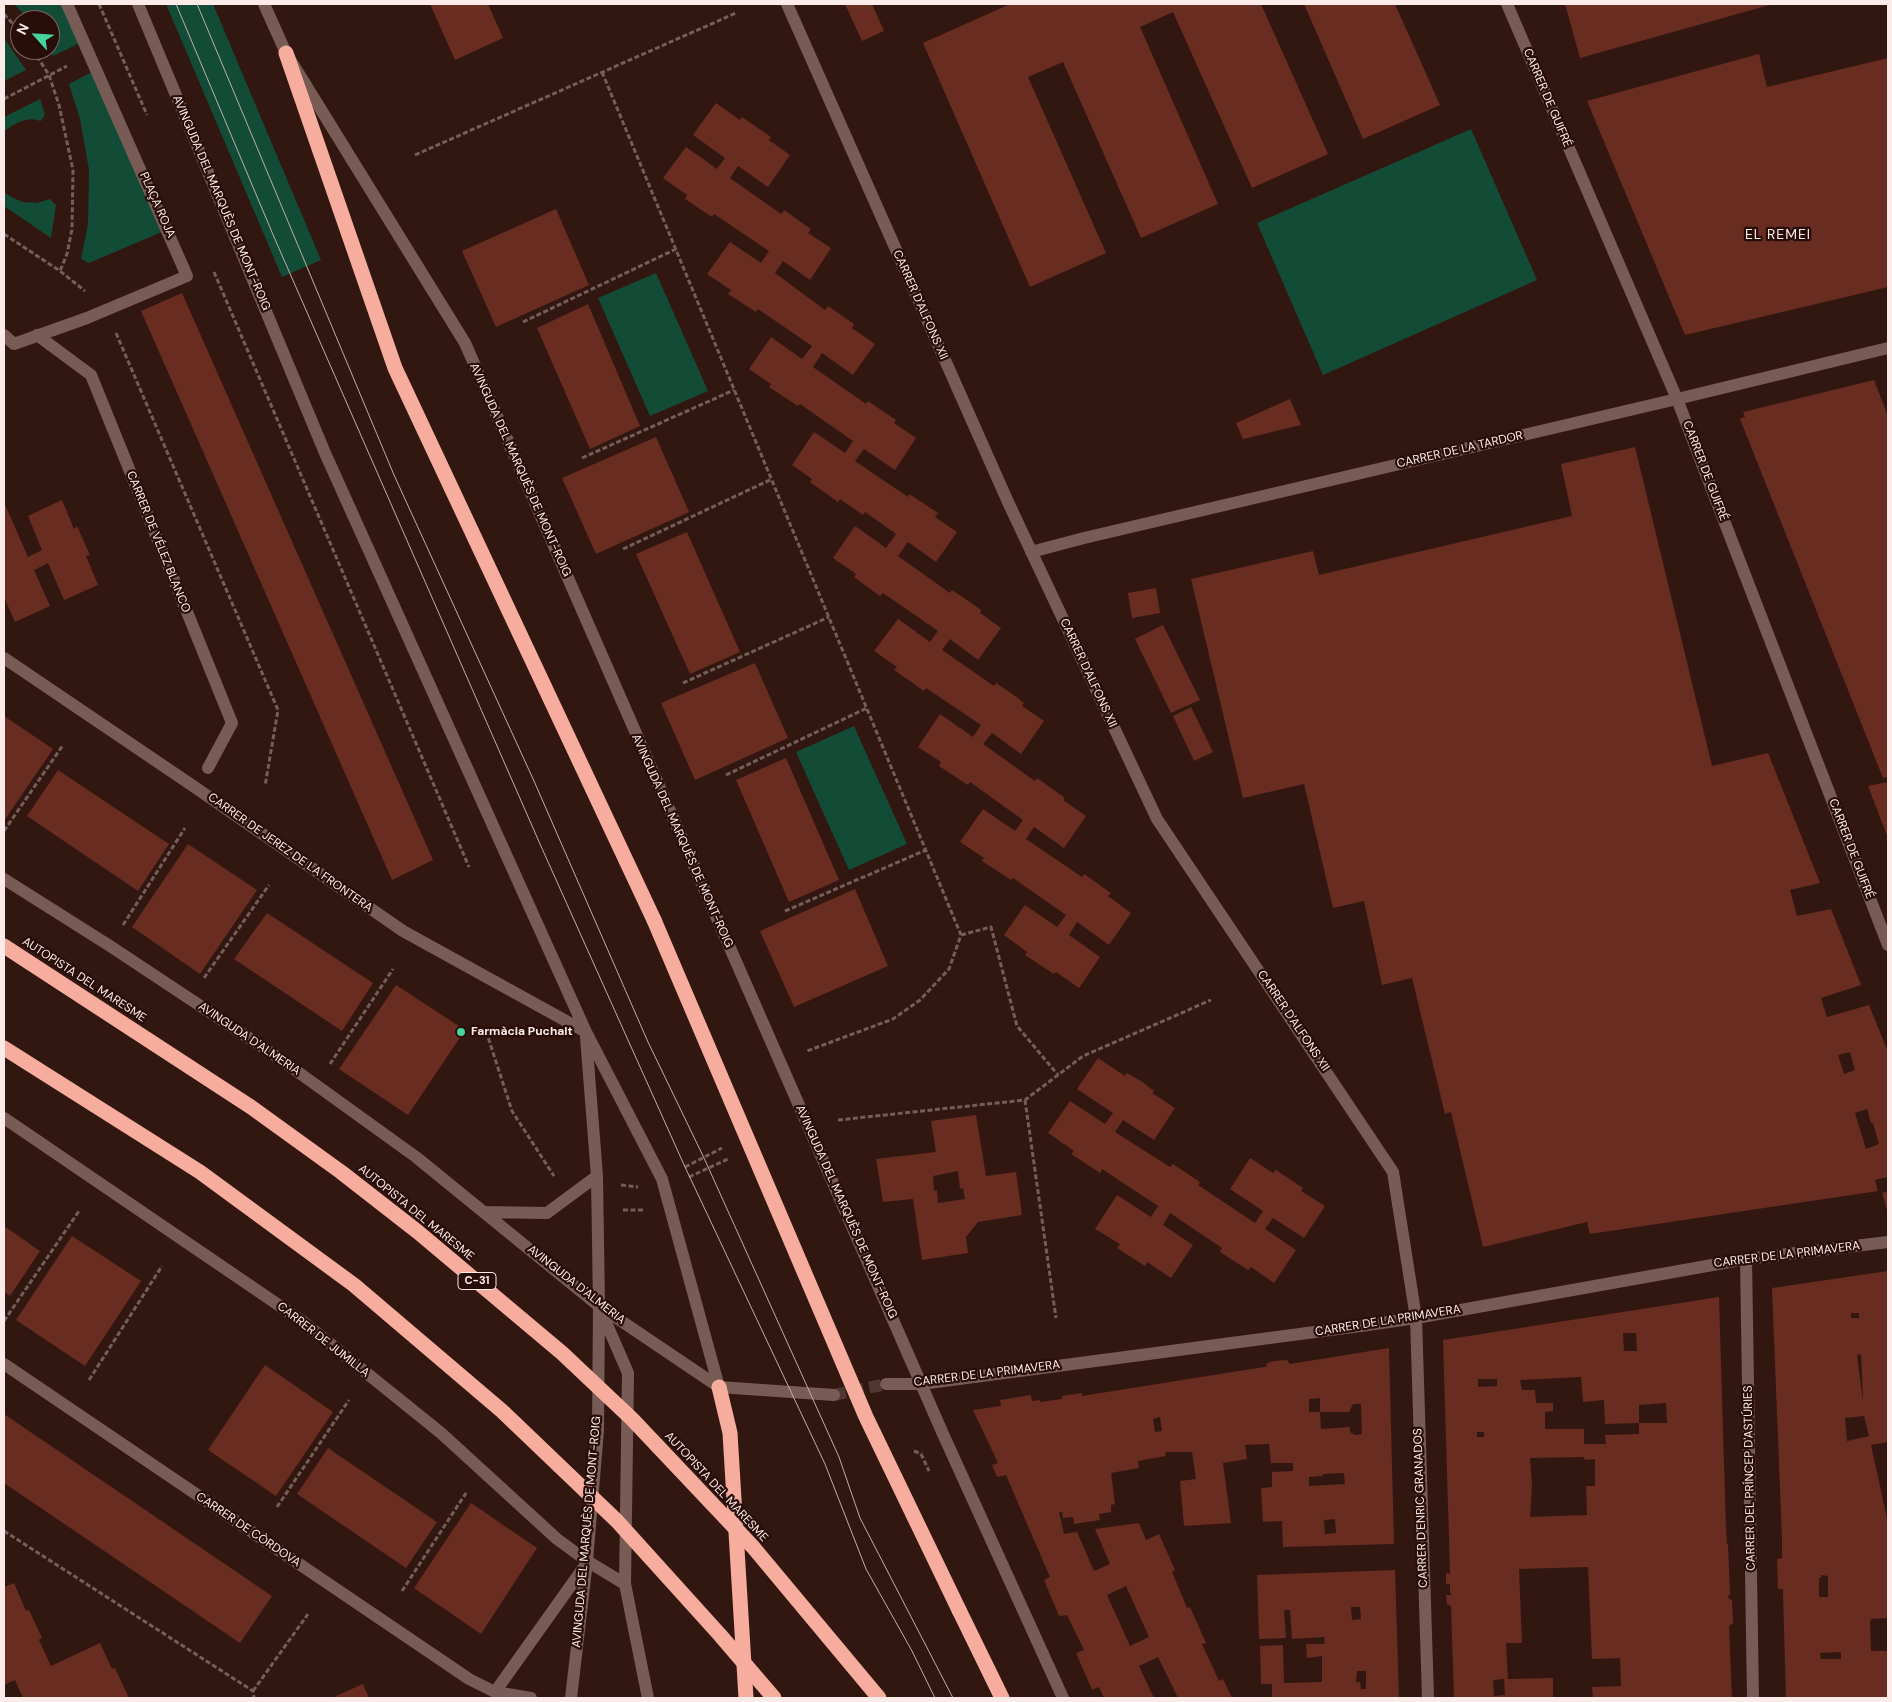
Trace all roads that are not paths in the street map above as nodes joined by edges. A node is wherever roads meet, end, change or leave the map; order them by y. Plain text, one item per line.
1 (67, 4) edge
2 (138, 4) edge
3 (264, 4) edge
4 (786, 4) edge
5 (1507, 4) edge
6 (286, 53) junction
7 (38, 334) junction
8 (4, 335) edge
9 (1888, 348) edge
10 (1677, 399) junction
11 (1031, 552) junction
12 (4, 658) edge
13 (208, 768) dead end
14 (4, 879) edge
15 (1888, 945) edge
16 (4, 946) edge
17 (586, 1032) junction
18 (4, 1048) edge
19 (4, 1118) edge
20 (597, 1176) junction
21 (485, 1212) junction
22 (1888, 1242) edge
23 (1746, 1259) junction
24 (599, 1306) junction
25 (1416, 1318) junction
26 (4, 1364) edge
27 (886, 1384) tunnel mouth
28 (921, 1384) junction
29 (719, 1387) junction
30 (834, 1395) tunnel mouth
31 (586, 1563) junction
32 (625, 1584) junction
33 (495, 1692) junction
34 (531, 1698) edge
35 (571, 1698) edge
36 (648, 1698) edge
37 (746, 1698) edge
38 (774, 1698) edge
39 (879, 1698) edge
40 (1002, 1698) edge
41 (1063, 1698) edge
42 (1428, 1698) edge
43 (1753, 1698) edge

1 - 7 street, PLAÇA ROJA
2 - 17 street, AVINGUDA DEL MARQUÈS DE MONT-ROIG
3 - 6 street, AVINGUDA DEL MARQUÈS DE MONT-ROIG
4 - 11 street, CARRER D'ALFONS XII
5 - 10 street, CARRER DE GUIFRÉ
6 - 28 street, AVINGUDA DEL MARQUÈS DE MONT-ROIG
6 - 40 highway, bridge
7 - 8 street, PLAÇA ROJA
7 - 13 street, CARRER DE VÉLEZ BLANCO
9 - 10 street, CARRER DE LA TARDOR
10 - 11 street, CARRER DE LA TARDOR
10 - 15 street, CARRER DE GUIFRÉ
11 - 25 street, CARRER D'ALFONS XII
12 - 17 street, CARRER DE JEREZ DE LA FRONTERA
14 - 21 street, AVINGUDA D'ALMERIA
16 - 39 highway, AUTOPISTA DEL MARESME / C-31, bridge
17 - 20 street, AVINGUDA DEL MARQUÈS DE MONT-ROIG
17 - 29 street, AVINGUDA DEL MARQUÈS DE MONT-ROIG
18 - 38 highway, bridge
19 - 31 street, CARRER DE JUMILLA
20 - 21 street
20 - 24 street, AVINGUDA DEL MARQUÈS DE MONT-ROIG
21 - 24 street, AVINGUDA D'ALMERIA
22 - 23 street, CARRER DE LA PRIMAVERA
23 - 25 street, CARRER DE LA PRIMAVERA
23 - 43 street, CARRER DEL PRÍNCEP D'ASTÚRIES
24 - 29 street, AVINGUDA D'ALMERIA
24 - 31 street, AVINGUDA DEL MARQUÈS DE MONT-ROIG
24 - 32 street, AVINGUDA DEL MARQUÈS DE MONT-ROIG
25 - 28 street, CARRER DE LA PRIMAVERA
25 - 42 street, CARRER D'ENRIC GRANADOS
26 - 33 street, CARRER DE CÒRDOVA
27 - 28 street, CARRER DE LA PRIMAVERA
28 - 41 street, AVINGUDA DEL MARQUÈS DE MONT-ROIG
29 - 30 street
29 - 37 highway
31 - 32 street, CARRER DE JUMILLA
31 - 33 street
31 - 35 street, AVINGUDA DEL MARQUÈS DE MONT-ROIG
32 - 36 street, AVINGUDA DEL MARQUÈS DE MONT-ROIG
33 - 34 street, CARRER DE CÒRDOVA

